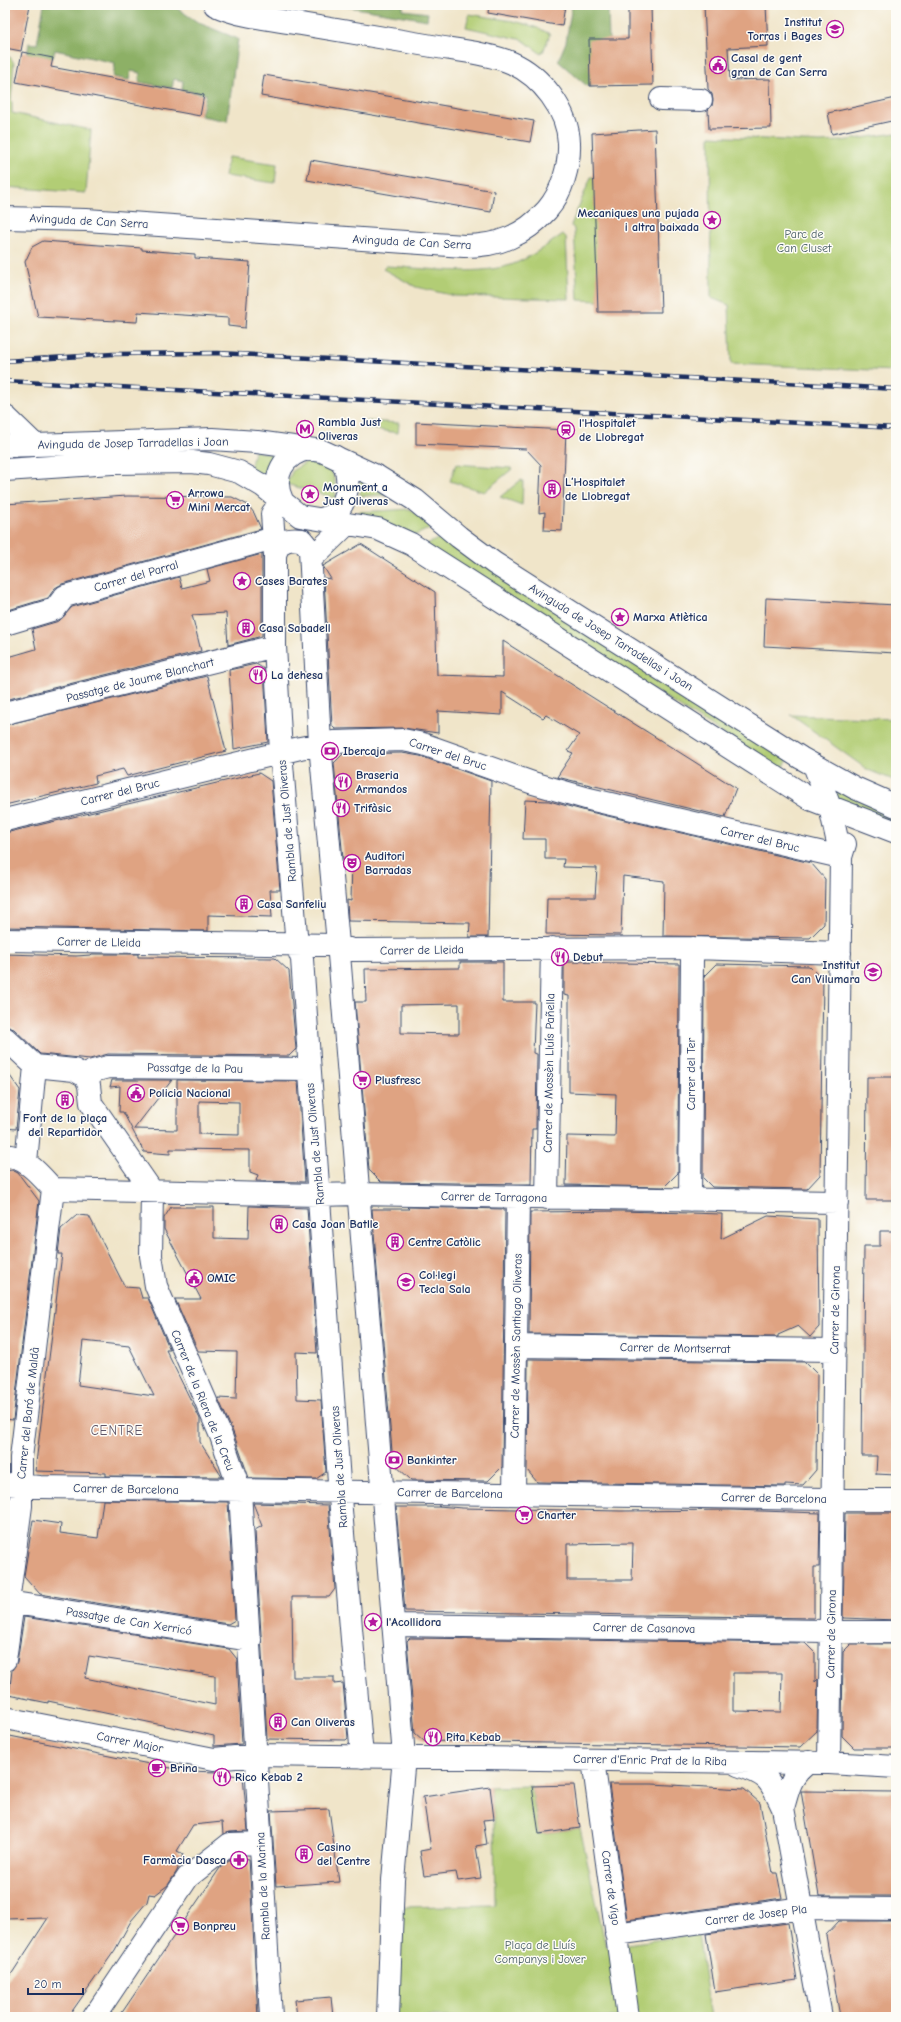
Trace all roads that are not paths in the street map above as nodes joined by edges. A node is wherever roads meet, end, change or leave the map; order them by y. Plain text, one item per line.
1 (215, 5) edge
2 (660, 99) dead end
3 (702, 100) dead end
4 (5, 218) edge
5 (5, 414) edge
6 (35, 445) junction
7 (5, 446) edge
8 (310, 448) junction
9 (334, 456) junction
10 (5, 470) edge
11 (282, 500) junction
12 (322, 519) junction
13 (347, 524) junction
14 (272, 544) junction
15 (311, 559) junction
16 (5, 624) edge
17 (275, 646) junction
18 (5, 713) edge
19 (320, 744) junction
20 (281, 752) junction
21 (814, 765) junction
22 (896, 806) edge
23 (830, 807) junction
24 (5, 820) edge
25 (888, 830) edge
26 (841, 857) junction
27 (5, 940) edge
28 (338, 945) junction
29 (297, 946) junction
30 (552, 948) junction
31 (693, 948) junction
32 (840, 953) junction
33 (5, 1038) edge
34 (35, 1066) junction
35 (309, 1069) junction
36 (88, 1081) junction
37 (5, 1155) edge
38 (26, 1162) junction
39 (53, 1189) junction
40 (152, 1191) junction
41 (357, 1194) junction
42 (319, 1195) junction
43 (518, 1197) junction
44 (547, 1198) junction
45 (690, 1200) junction
46 (837, 1202) junction
47 (516, 1346) junction
48 (835, 1350) junction
49 (13, 1485) edge
50 (240, 1490) junction
51 (340, 1492) junction
52 (382, 1492) junction
53 (514, 1494) junction
54 (833, 1499) junction
55 (896, 1500) edge
56 (8, 1602) junction
57 (393, 1625) junction
58 (831, 1631) junction
59 (896, 1632) edge
60 (250, 1640) junction
61 (5, 1660) edge
62 (5, 1718) edge
63 (256, 1756) junction
64 (362, 1757) junction
65 (404, 1757) junction
66 (593, 1760) junction
67 (727, 1761) junction
68 (819, 1763) junction
69 (896, 1767) edge
70 (784, 1808) junction
71 (260, 1843) junction
72 (802, 1908) junction
73 (896, 1909) edge
74 (616, 1934) junction
75 (94, 2017) edge
76 (271, 2017) edge
77 (388, 2017) edge
78 (628, 2017) edge
79 (821, 2017) edge

1 - 4 street, Avinguda de Can Serra
2 - 3 street
5 - 6 street
6 - 7 street, Avinguda de Josep Tarradellas i Joan
6 - 8 street, Avinguda de Josep Tarradellas i Joan
8 - 9 street, Avinguda de Josep Tarradellas i Joan
8 - 11 street
9 - 12 street
9 - 21 street, Avinguda de Josep Tarradellas i Joan
10 - 11 street, Avinguda de Josep Tarradellas i Joan
11 - 12 street, Avinguda de Josep Tarradellas i Joan
11 - 14 street, Rambla de Just Oliveras
12 - 13 street, Avinguda de Josep Tarradellas i Joan
13 - 15 street
13 - 23 street, Avinguda de Josep Tarradellas i Joan
14 - 15 street
14 - 16 street, Carrer del Parral
14 - 17 street, Rambla de Just Oliveras
15 - 19 street
17 - 18 street, Passatge de Jaume Blanchart
17 - 20 street, Rambla de Just Oliveras
19 - 20 street, Carrer del Bruc
19 - 26 street, Carrer del Bruc
19 - 28 street
20 - 24 street, Carrer del Bruc
20 - 29 street, Rambla de Just Oliveras
21 - 22 street, Avinguda de Josep Tarradellas i Joan
21 - 23 street, Carrer de Girona
23 - 25 street, Avinguda de Josep Tarradellas i Joan
23 - 26 street, Carrer de Girona
25 - 26 street, Carrer de Girona
26 - 32 street, Carrer de Girona
27 - 29 street, Carrer de Lleida
28 - 29 street, Carrer de Lleida
28 - 30 street, Carrer de Lleida
28 - 41 street
29 - 35 street, Rambla de Just Oliveras
30 - 31 street, Carrer de Lleida
30 - 44 street, Carrer de Mossèn Lluís Pañella
31 - 32 street, Carrer de Lleida
31 - 45 street, Carrer del Ter
32 - 46 street, Carrer de Girona
33 - 34 street
34 - 36 street
34 - 38 street
35 - 36 street, Passatge de la Pau
35 - 42 street, Rambla de Just Oliveras
36 - 40 street
37 - 38 street
38 - 39 street
39 - 40 street, Carrer de Tarragona
39 - 49 street, Carrer del Baró de Maldà
40 - 42 street, Carrer de Tarragona
40 - 50 street, Carrer de la Riera de la Creu
41 - 42 street, Carrer de Tarragona
41 - 43 street, Carrer de Tarragona
41 - 52 street
42 - 51 street, Rambla de Just Oliveras
43 - 44 street, Carrer de Tarragona
43 - 47 street, Carrer de Mossèn Santiago Oliveras
44 - 45 street, Carrer de Tarragona
45 - 46 street, Carrer de Tarragona
46 - 48 street, Carrer de Girona
47 - 48 street, Carrer de Montserrat
47 - 53 street, Carrer de Mossèn Santiago Oliveras
48 - 54 street, Carrer de Girona
49 - 50 street, Carrer de Barcelona
49 - 56 street, Carrer del Baró de Maldà
50 - 51 street, Carrer de Barcelona
50 - 60 street, Carrer de la Riera de la Creu
51 - 52 street, Carrer de Barcelona
51 - 64 street, Rambla de Just Oliveras
52 - 53 street, Carrer de Barcelona
52 - 57 street
53 - 54 street, Carrer de Barcelona
54 - 55 street, Carrer de Barcelona
54 - 58 street, Carrer de Girona
56 - 60 street, Passatge de Can Xerricó
56 - 61 street, Carrer del Baró de Maldà
57 - 58 street, Carrer de Casanova
57 - 65 street
58 - 59 street, Carrer de Casanova
58 - 68 street, Carrer de Girona
60 - 63 street, Carrer de la Riera de la Creu
62 - 63 street, Carrer Major
63 - 64 street
63 - 71 street, Rambla de la Marina
64 - 65 street
65 - 66 street, Carrer d'Enric Prat de la Riba
65 - 77 street
66 - 67 street, Carrer d'Enric Prat de la Riba
66 - 74 street, Carrer de Vigo
67 - 68 street, Carrer d'Enric Prat de la Riba
67 - 70 street
68 - 69 street, Carrer d'Enric Prat de la Riba
68 - 70 street
70 - 72 street
71 - 75 street
71 - 76 street, Rambla de la Marina
72 - 73 street, Carrer de Josep Pla
72 - 74 street, Carrer de Josep Pla
72 - 79 street
74 - 78 street, Carrer de Vigo

